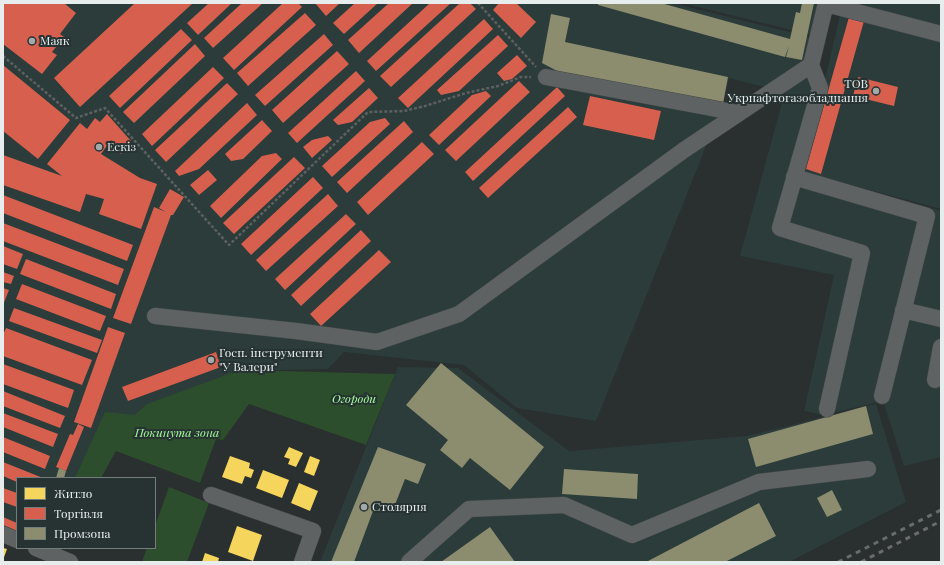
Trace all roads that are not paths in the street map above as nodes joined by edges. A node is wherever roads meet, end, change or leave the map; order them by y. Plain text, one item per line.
1 (826, 3) edge
2 (941, 34) edge
3 (811, 65) junction
4 (546, 77) road end
5 (738, 113) junction
6 (794, 177) junction
7 (903, 310) junction
8 (155, 316) dead end
9 (941, 319) edge
10 (941, 348) edge
11 (935, 380) dead end
12 (882, 396) dead end
13 (827, 409) dead end
14 (868, 469) dead end
15 (211, 495) dead end
16 (3, 534) edge
17 (16, 540) edge
18 (38, 549) edge
19 (70, 562) edge
20 (302, 562) edge
21 (409, 562) edge

1 - 2 street
1 - 3 street
3 - 5 street
3 - 6 street
4 - 5 street
5 - 8 street
6 - 7 street
6 - 13 street
7 - 9 street
7 - 12 street
10 - 11 street
14 - 21 street
15 - 20 street
16 - 17 street
18 - 19 street

